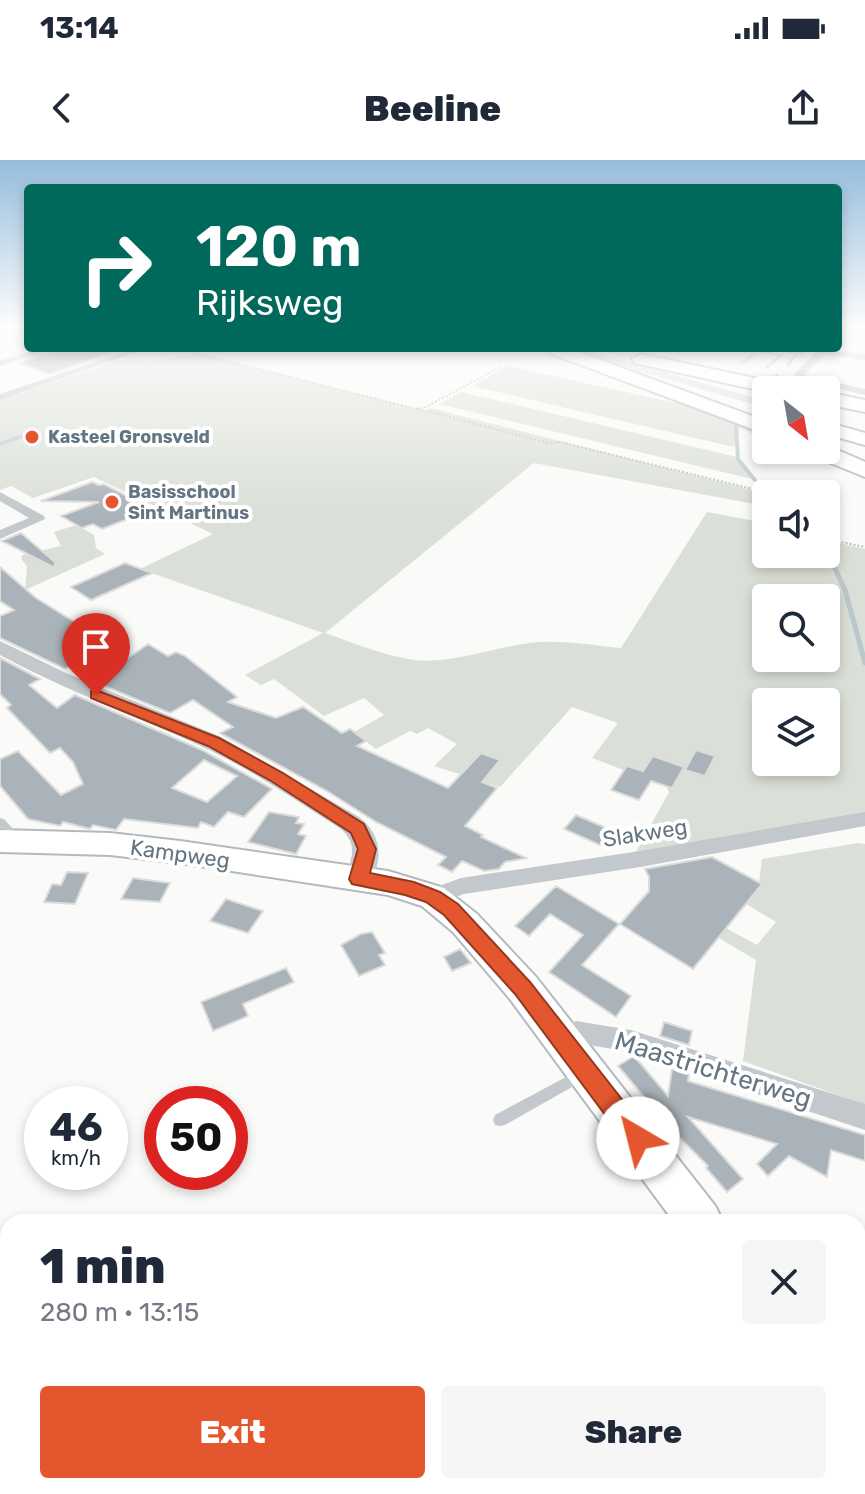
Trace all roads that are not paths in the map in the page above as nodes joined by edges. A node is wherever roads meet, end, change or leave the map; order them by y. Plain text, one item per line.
1 (20, 390) edge
2 (666, 390) edge
3 (696, 390) edge
4 (0, 397) edge
5 (840, 401) edge
6 (865, 406) edge
7 (752, 407) edge
8 (840, 420) edge
9 (752, 423) edge
10 (865, 427) edge
11 (840, 432) edge
12 (29, 434) dead end
13 (865, 439) edge
14 (0, 444) edge
15 (840, 459) edge
16 (865, 470) edge
17 (0, 496) edge
18 (0, 535) edge
19 (0, 647) edge
20 (865, 819) edge
21 (1, 835) edge
22 (359, 879) junction
23 (433, 897) junction
24 (561, 1038) junction
25 (587, 1072) junction
26 (865, 1117) edge
27 (500, 1120) dead end
28 (695, 1214) edge

1 - 4 street
2 - 9 highway
3 - 7 highway
5 - 6 highway
8 - 10 highway
11 - 13 highway
12 - 14 lane
15 - 16 highway
17 - 18 street
19 - 22 street
20 - 23 street, Slakweg
21 - 22 main road, Kampweg
22 - 23 main road, Kampweg
23 - 24 main road
24 - 25 main road
24 - 26 street, Maastrichterweg
25 - 27 lane
25 - 28 main road

